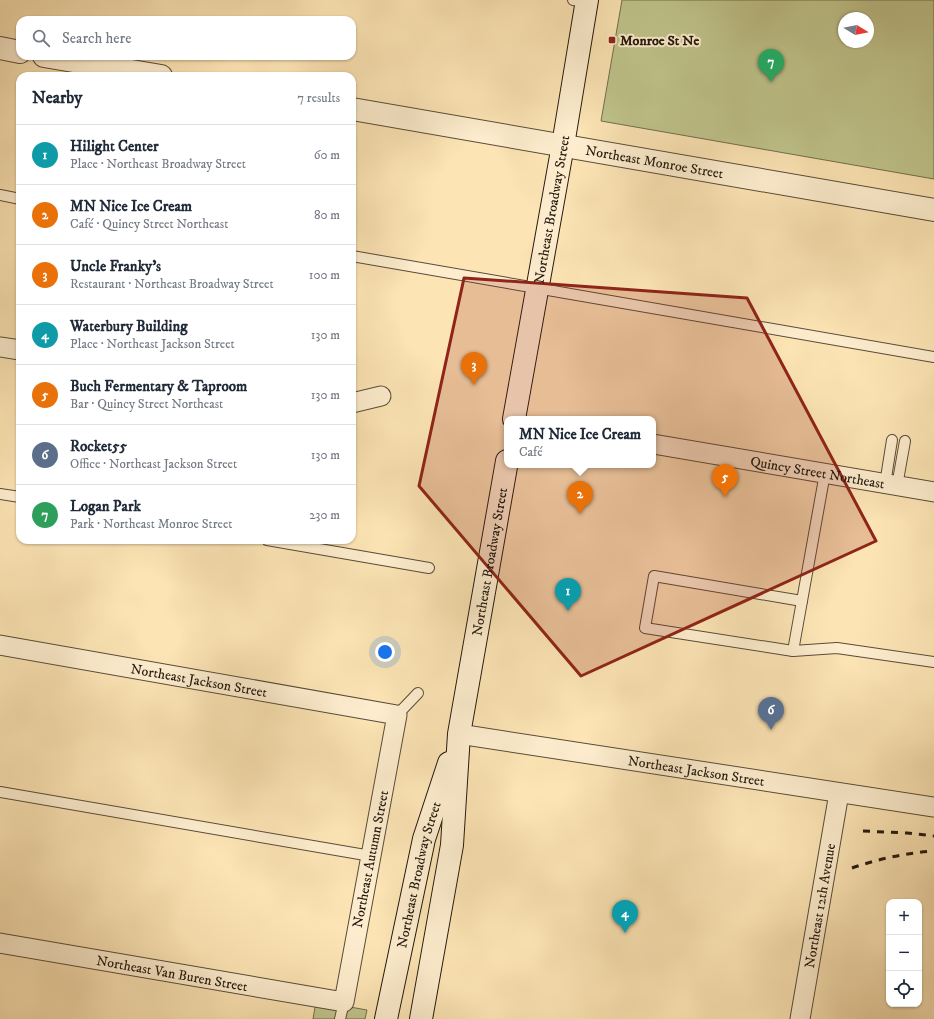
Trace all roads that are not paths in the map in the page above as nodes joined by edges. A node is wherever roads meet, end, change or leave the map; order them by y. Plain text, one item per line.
1 (582, 1) edge
2 (0, 48) edge
3 (16, 51) edge
4 (67, 60) edge
5 (138, 72) edge
6 (356, 110) edge
7 (563, 145) junction
8 (0, 195) edge
9 (16, 198) edge
10 (934, 210) edge
11 (356, 257) edge
12 (538, 289) junction
13 (0, 347) edge
14 (16, 349) edge
15 (934, 357) edge
16 (381, 396) dead end
17 (356, 402) edge
18 (515, 416) edge
19 (892, 440) dead end
20 (905, 442) dead end
21 (656, 445) edge
22 (506, 468) edge
23 (825, 473) junction
24 (891, 485) junction
25 (934, 492) edge
26 (0, 494) edge
27 (16, 496) edge
28 (290, 544) edge
29 (429, 568) dead end
30 (802, 602) junction
31 (0, 645) edge
32 (793, 651) junction
33 (934, 662) edge
34 (418, 693) dead end
35 (397, 715) junction
36 (459, 734) junction
37 (0, 792) edge
38 (839, 793) junction
39 (934, 808) edge
40 (370, 856) junction
41 (0, 943) edge
42 (342, 1010) edge
43 (386, 1019) edge
44 (421, 1019) edge
45 (800, 1019) edge

1 - 7 main road, Northeast Broadway Street
2 - 3 main road
4 - 5 main road
6 - 7 main road, Northeast Monroe Street
7 - 10 main road, Northeast Monroe Street
7 - 12 main road, Northeast Broadway Street
8 - 9 lane
11 - 12 lane
12 - 15 lane
12 - 18 main road, Northeast Broadway Street
13 - 14 street
16 - 17 street
19 - 24 lane
20 - 24 lane
21 - 23 street, Quincy Street Northeast
22 - 36 main road, Northeast Broadway Street
23 - 24 street, Quincy Street Northeast
23 - 30 lane
24 - 25 street, Quincy Street Northeast
26 - 27 lane
28 - 29 lane
30 - 32 lane
30 - 32 lane
31 - 35 street, Northeast Jackson Street
32 - 33 lane
34 - 35 lane
35 - 40 street, Northeast Autumn Street
36 - 38 street, Northeast Jackson Street
36 - 43 main road, Northeast Broadway Street
36 - 44 main road, Northeast Broadway Street
37 - 40 lane
38 - 39 street, Northeast Jackson Street
38 - 45 street, Northeast 12th Avenue
40 - 42 street, Northeast Autumn Street
41 - 42 street, Northeast Van Buren Street

